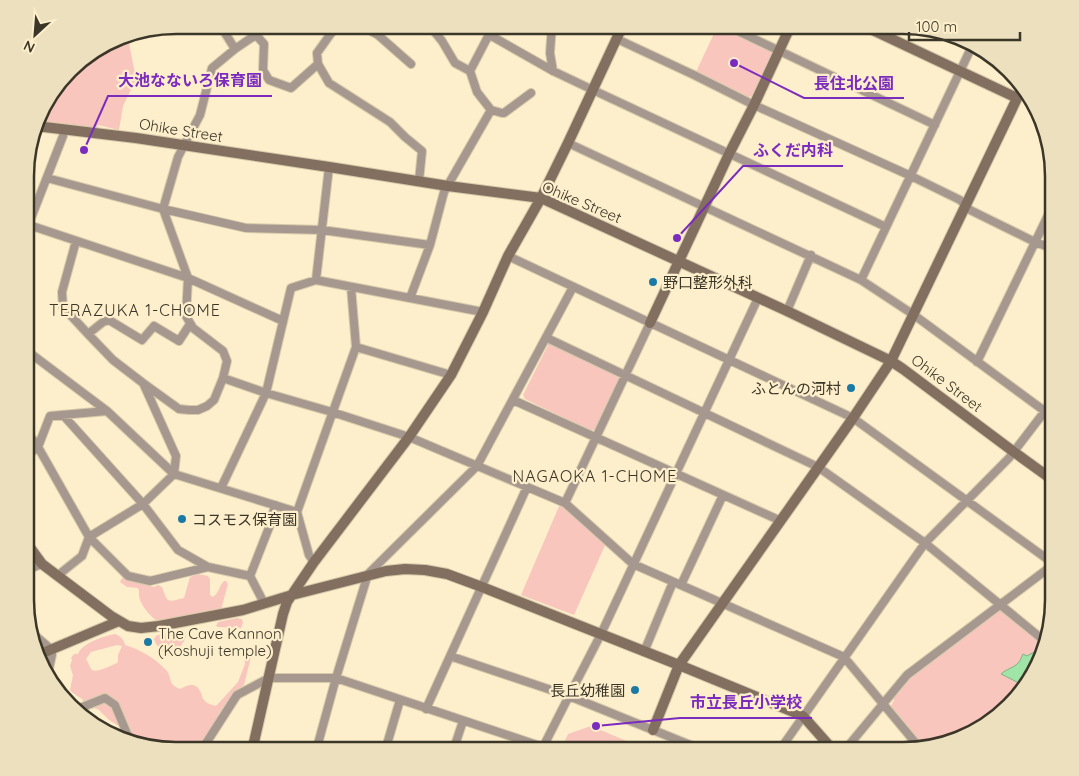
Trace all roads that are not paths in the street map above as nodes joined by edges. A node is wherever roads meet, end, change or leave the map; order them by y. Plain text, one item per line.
1 (226, 34) edge
2 (256, 34) joint
3 (331, 34) edge
4 (376, 34) edge
5 (436, 34) edge
6 (488, 34) joint
7 (551, 34) edge
8 (619, 34) edge
9 (744, 34) edge
10 (787, 34) edge
11 (881, 34) edge
12 (617, 39) junction
13 (235, 49) junction
14 (779, 51) junction
15 (970, 51) edge
16 (318, 64) junction
17 (411, 64) dead end
18 (470, 71) junction
19 (552, 71) junction
20 (961, 71) junction
21 (593, 90) junction
22 (531, 93) dead end
23 (1018, 93) edge
24 (1019, 93) edge
25 (754, 105) junction
26 (491, 110) junction
27 (935, 125) junction
28 (42, 127) edge
29 (64, 129) junction
30 (568, 143) junction
31 (183, 146) junction
32 (729, 154) junction
33 (329, 167) junction
34 (911, 176) junction
35 (47, 178) junction
36 (418, 181) junction
37 (448, 186) junction
38 (541, 198) junction
39 (965, 205) junction
40 (705, 206) junction
41 (164, 209) junction
42 (34, 212) edge
43 (1045, 223) edge
44 (886, 227) junction
45 (34, 230) edge
46 (322, 230) junction
47 (76, 241) junction
48 (1036, 242) junction
49 (430, 245) junction
50 (1045, 246) edge
51 (811, 255) junction
52 (508, 256) junction
53 (679, 261) junction
54 (188, 278) junction
55 (316, 280) junction
56 (861, 280) junction
57 (351, 287) junction
58 (573, 287) junction
59 (410, 298) junction
60 (758, 298) junction
61 (787, 311) junction
62 (483, 312) junction
63 (914, 315) junction
64 (283, 321) junction
65 (650, 323) junction
66 (190, 324) junction
67 (88, 334) junction
68 (547, 338) junction
69 (356, 347) junction
70 (34, 356) edge
71 (729, 359) junction
72 (891, 362) junction
73 (977, 362) junction
74 (451, 375) junction
75 (625, 375) junction
76 (223, 378) junction
77 (143, 383) junction
78 (266, 393) junction
79 (513, 400) junction
80 (107, 411) junction
81 (1045, 411) joint
82 (332, 412) junction
83 (704, 413) junction
84 (63, 415) junction
85 (853, 418) junction
86 (408, 437) junction
87 (596, 437) junction
88 (34, 441) edge
89 (38, 446) junction
90 (34, 449) edge
91 (1014, 452) junction
92 (477, 466) junction
93 (818, 467) junction
94 (174, 474) junction
95 (676, 474) junction
96 (1045, 474) edge
97 (527, 487) junction
98 (221, 488) junction
99 (724, 495) junction
100 (967, 500) junction
101 (565, 503) junction
102 (142, 504) junction
103 (274, 505) junction
104 (297, 512) junction
105 (781, 521) junction
106 (89, 537) junction
107 (926, 543) junction
108 (34, 553) edge
109 (1045, 557) edge
110 (314, 562) junction
111 (42, 564) junction
112 (633, 564) junction
113 (34, 567) edge
114 (208, 567) junction
115 (1045, 571) edge
116 (368, 574) junction
117 (250, 576) junction
118 (59, 577) junction
119 (677, 583) junction
120 (482, 586) junction
121 (292, 595) junction
122 (264, 603) junction
123 (723, 603) junction
124 (1000, 604) junction
125 (119, 621) junction
126 (600, 634) junction
127 (1040, 637) edge
128 (39, 638) edge
129 (52, 650) junction
130 (644, 652) junction
131 (44, 653) edge
132 (450, 656) junction
133 (844, 657) junction
134 (679, 665) junction
135 (50, 666) edge
136 (269, 678) junction
137 (336, 678) junction
138 (569, 696) junction
139 (400, 700) junction
140 (884, 704) junction
141 (82, 707) edge
142 (426, 709) junction
143 (803, 716) junction
144 (463, 721) junction
145 (653, 730) junction
146 (126, 733) edge
147 (207, 742) edge
148 (254, 742) edge
149 (318, 742) edge
150 (387, 742) edge
151 (456, 742) edge
152 (522, 742) edge
153 (546, 742) edge
154 (683, 742) edge
155 (785, 742) edge
156 (826, 742) edge
157 (852, 742) edge
158 (915, 742) edge

1 - 13 street
2 - 13 street
2 - 16 street
3 - 16 street
4 - 17 street
5 - 18 street
6 - 18 street
6 - 19 street
7 - 19 street
8 - 12 street
9 - 14 street
10 - 14 street
11 - 20 street
12 - 21 street
12 - 25 street
13 - 31 street
14 - 25 street
14 - 27 street
15 - 20 street
16 - 36 street
18 - 26 street
19 - 21 street
20 - 23 street
20 - 27 street
21 - 30 street
21 - 32 street
22 - 26 street
24 - 39 street
25 - 32 street
25 - 34 street
26 - 37 street
27 - 34 street
28 - 29 street, Ohike Street
29 - 31 street, Ohike Street
29 - 35 street
30 - 38 street
30 - 40 street
31 - 33 street, Ohike Street
31 - 41 street
32 - 40 street
32 - 44 street
33 - 36 street, Ohike Street
33 - 46 street
34 - 39 street
34 - 44 street
35 - 41 street
35 - 42 street
36 - 37 street, Ohike Street
37 - 38 street, Ohike Street
37 - 49 street
38 - 52 street
38 - 53 street, Ohike Street
39 - 48 street
39 - 63 street
40 - 51 street
40 - 53 street
41 - 46 street
41 - 54 street
43 - 48 street
44 - 56 street
45 - 47 street
46 - 49 street
46 - 55 street
47 - 54 street
47 - 67 street
48 - 50 street
48 - 73 street
49 - 59 street
51 - 56 street
51 - 61 street
52 - 58 street
52 - 62 street
53 - 60 street, Ohike Street
53 - 65 street
54 - 64 street
54 - 66 street
55 - 57 street
55 - 64 street
56 - 63 street
57 - 59 street
57 - 69 street
58 - 65 street
58 - 68 street
59 - 62 street
60 - 61 street, Ohike Street
60 - 71 street
61 - 72 street, Ohike Street
62 - 74 street
63 - 72 street
63 - 73 street
64 - 78 street
65 - 71 street
65 - 75 street
66 - 67 street
66 - 76 street
67 - 77 street
68 - 75 street
68 - 79 street
69 - 74 street
69 - 82 street
70 - 80 street
71 - 83 street
71 - 85 street
72 - 85 street
72 - 91 street, Ohike Street
73 - 81 street
74 - 86 street
75 - 83 street
75 - 87 street
76 - 77 street
76 - 78 street
77 - 94 street
78 - 82 street
78 - 98 street
79 - 87 street
79 - 92 street
80 - 84 street
80 - 94 street
81 - 91 street
82 - 86 street
82 - 104 street
83 - 93 street
83 - 95 street
84 - 89 street
84 - 102 street
85 - 93 street
85 - 100 street
86 - 92 street
86 - 110 street
87 - 95 street
87 - 101 street
88 - 89 street
89 - 90 street
89 - 106 street
91 - 96 street, Ohike Street
91 - 100 street
92 - 97 street
92 - 116 street
93 - 105 street
93 - 107 street
94 - 98 street
94 - 102 street
95 - 99 street
95 - 112 street
97 - 101 street
97 - 120 street
98 - 103 street
99 - 105 street
99 - 119 street
100 - 107 street
100 - 109 street
101 - 112 street
102 - 106 street
102 - 114 street
103 - 104 street
103 - 117 street
104 - 110 street
105 - 123 street
106 - 114 street
106 - 118 street
107 - 124 street
107 - 133 street
108 - 111 street
110 - 121 street
111 - 113 street
111 - 118 street
112 - 119 street
112 - 126 street
114 - 117 street
115 - 124 street
116 - 120 street
116 - 121 street
116 - 137 street
117 - 122 street
118 - 125 street
119 - 123 street
119 - 130 street
120 - 126 street
120 - 132 street
121 - 122 street
121 - 136 street
122 - 125 street
123 - 133 street
123 - 134 street
124 - 127 street
124 - 140 street
125 - 129 street
126 - 130 street
126 - 138 street
128 - 129 street
129 - 131 street
129 - 135 street
130 - 134 street
132 - 138 street
132 - 142 street
133 - 140 street
133 - 143 street
134 - 143 street
134 - 145 street
136 - 137 street
136 - 147 street
136 - 148 street
137 - 139 street
137 - 149 street
138 - 145 street
138 - 153 street
139 - 142 street
139 - 150 street
140 - 157 street
140 - 158 street
141 - 146 street
142 - 144 street
143 - 155 street
143 - 156 street
144 - 151 street
144 - 152 street
145 - 154 street

